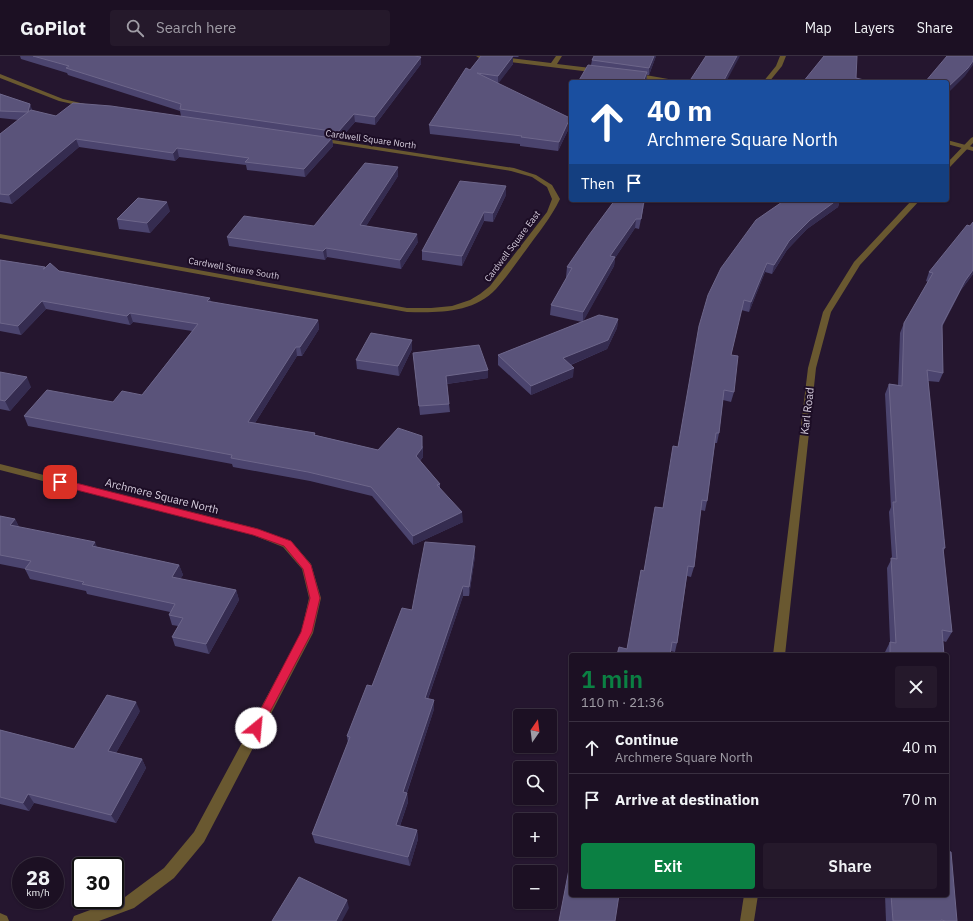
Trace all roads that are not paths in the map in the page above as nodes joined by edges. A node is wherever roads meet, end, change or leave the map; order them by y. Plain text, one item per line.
1 (479, 56) edge
2 (559, 56) edge
3 (783, 56) edge
4 (553, 65) junction
5 (606, 72) edge
6 (627, 74) edge
7 (0, 76) edge
8 (662, 80) edge
9 (768, 80) edge
10 (104, 108) edge
11 (312, 139) edge
12 (973, 139) edge
13 (949, 143) edge
14 (966, 147) junction
15 (973, 149) edge
16 (949, 165) edge
17 (550, 186) joint
18 (914, 202) edge
19 (0, 236) edge
20 (465, 305) joint
21 (0, 467) edge
22 (779, 653) edge
23 (750, 897) edge
24 (79, 921) edge
25 (748, 921) edge

1 - 4 street
2 - 4 street
3 - 9 street
4 - 5 street
6 - 8 street
7 - 10 street
11 - 17 street, Cardwell Square North
12 - 14 street
13 - 14 street
14 - 15 street
14 - 16 street
17 - 20 street, Cardwell Square East
18 - 22 street, Karl Road
19 - 20 street, Cardwell Square South
21 - 24 street, Archmere Square North
23 - 25 street

